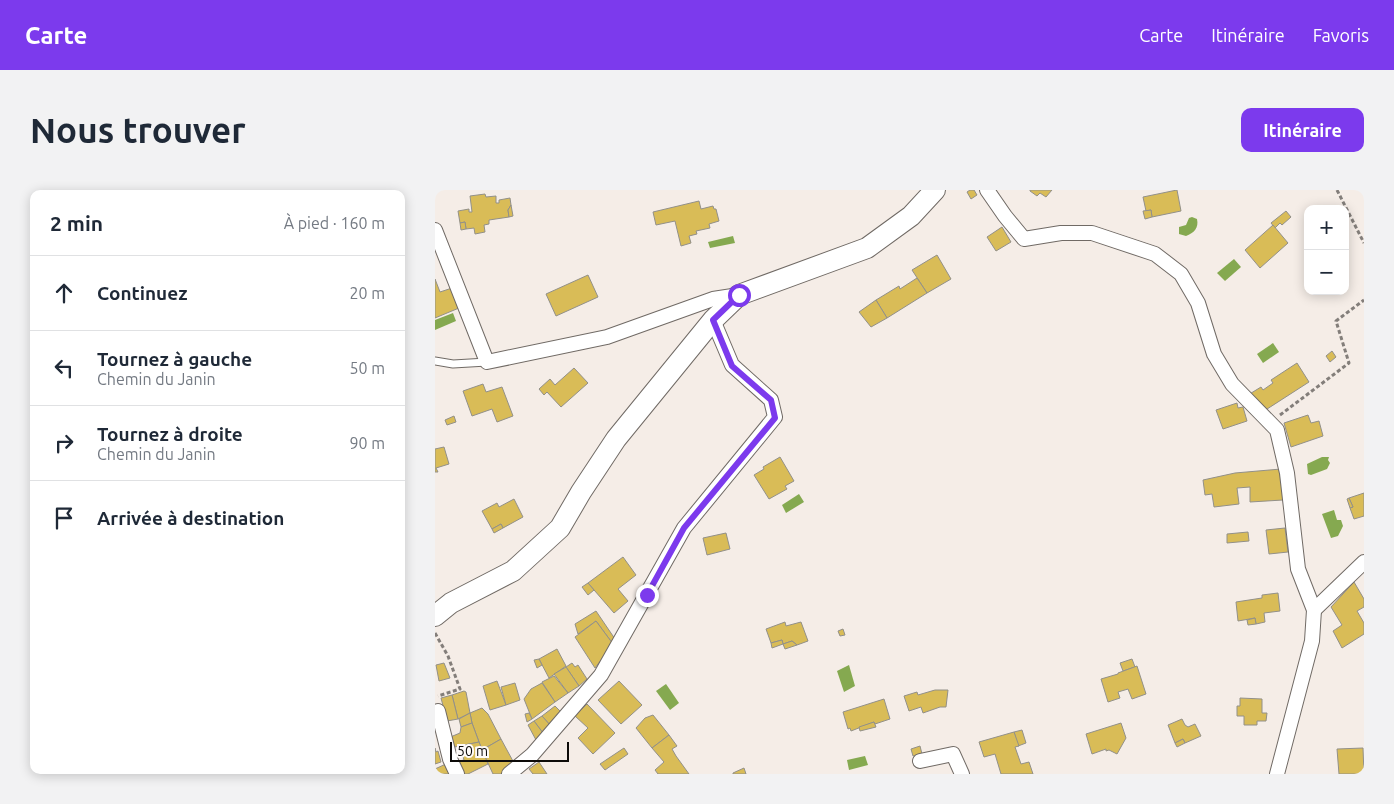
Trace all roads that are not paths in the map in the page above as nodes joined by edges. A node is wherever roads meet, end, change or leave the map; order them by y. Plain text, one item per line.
1 (935, 190) edge
2 (987, 190) edge
3 (435, 230) edge
4 (739, 295) junction
5 (713, 320) junction
6 (435, 361) edge
7 (487, 362) junction
8 (1364, 562) edge
9 (1314, 610) junction
10 (435, 616) edge
11 (438, 712) road end
12 (920, 761) dead end
13 (457, 774) edge
14 (509, 774) edge
15 (962, 774) edge
16 (1277, 774) edge

1 - 4 street
2 - 9 street
3 - 7 street
4 - 5 street
4 - 7 street
5 - 10 street
5 - 14 street
6 - 7 lane
8 - 9 street
9 - 16 street
11 - 13 street
12 - 15 street

